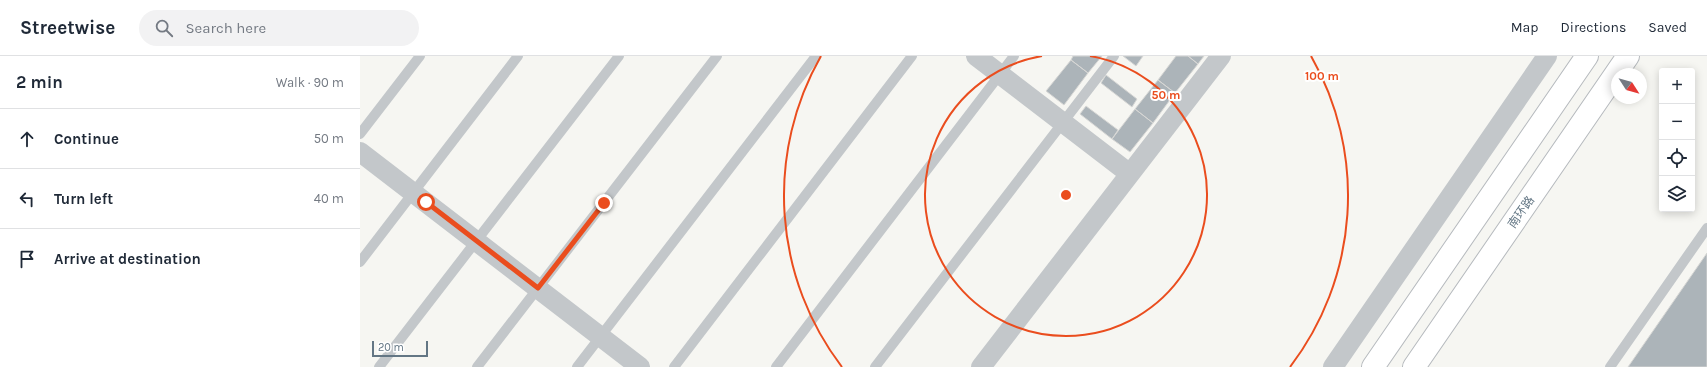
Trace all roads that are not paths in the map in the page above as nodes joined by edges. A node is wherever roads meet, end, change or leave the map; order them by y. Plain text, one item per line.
1 (420, 56) edge
2 (518, 56) edge
3 (619, 56) edge
4 (717, 56) edge
5 (816, 56) edge
6 (912, 56) edge
7 (976, 56) edge
8 (1014, 56) edge
9 (1114, 56) edge
10 (1221, 56) edge
11 (1547, 56) edge
12 (1587, 56) edge
13 (1628, 56) edge
14 (1000, 75) junction
15 (1062, 123) junction
16 (360, 134) edge
17 (360, 152) edge
18 (1130, 174) junction
19 (413, 193) junction
20 (1707, 228) edge
21 (476, 241) junction
22 (360, 262) edge
23 (538, 288) junction
24 (600, 336) junction
25 (380, 367) edge
26 (477, 367) edge
27 (577, 367) edge
28 (640, 367) edge
29 (674, 367) edge
30 (776, 367) edge
31 (875, 367) edge
32 (981, 367) edge
33 (1333, 367) edge
34 (1373, 367) edge
35 (1414, 367) edge
36 (1610, 367) edge

1 - 16 lane
2 - 19 lane
3 - 21 lane
4 - 23 lane
5 - 24 lane
6 - 29 lane
7 - 14 street
8 - 14 lane
9 - 15 lane
10 - 18 street
11 - 33 street
12 - 34 main road
13 - 35 main road, 南环路
14 - 15 street
14 - 30 lane
15 - 18 street
15 - 31 lane
17 - 19 street
18 - 32 street
19 - 21 street
19 - 22 lane
20 - 36 lane
21 - 23 street
21 - 25 lane
23 - 24 street
23 - 26 lane
24 - 27 lane
24 - 28 street

